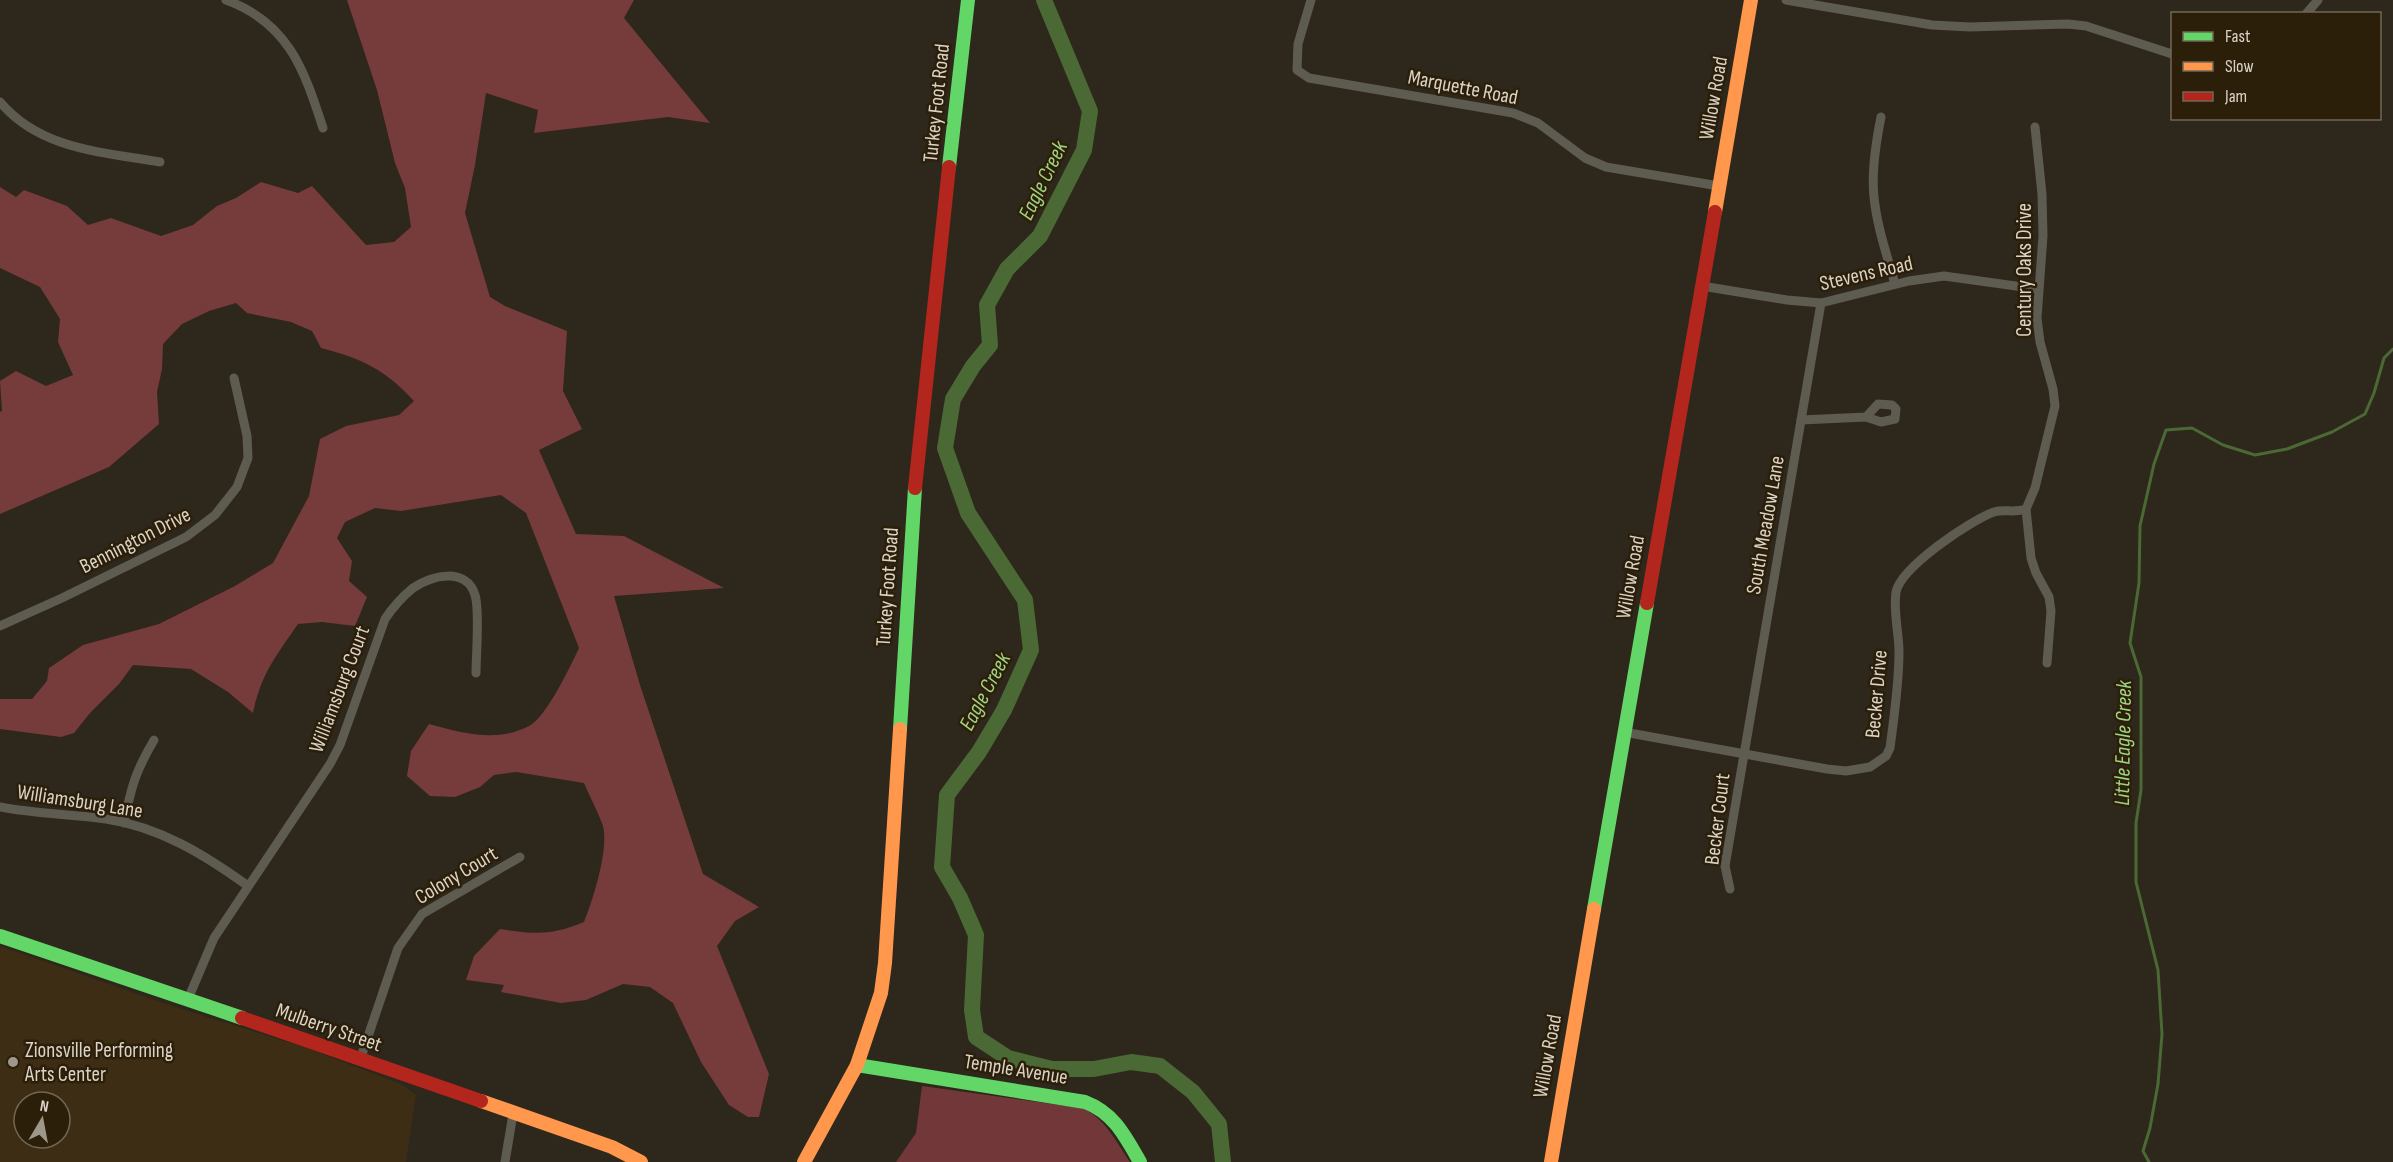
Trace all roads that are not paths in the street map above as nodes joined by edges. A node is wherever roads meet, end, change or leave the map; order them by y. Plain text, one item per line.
1 (226, 0) edge
2 (968, 0) edge
3 (1311, 0) edge
4 (1751, 0) edge
5 (1786, 0) edge
6 (2318, 0) edge
7 (2308, 12) edge
8 (2171, 54) edge
9 (0, 102) edge
10 (1881, 117) dead end
11 (2035, 127) dead end
12 (323, 128) dead end
13 (160, 162) dead end
14 (1719, 186) junction
15 (1895, 284) junction
16 (1702, 286) junction
17 (2038, 289) junction
18 (1821, 303) junction
19 (234, 378) dead end
20 (1866, 417) dead end
21 (1802, 420) junction
22 (2022, 510) junction
23 (0, 626) edge
24 (2047, 663) dead end
25 (476, 673) dead end
26 (1624, 732) junction
27 (154, 740) dead end
28 (1744, 753) junction
29 (0, 807) edge
30 (124, 823) junction
31 (520, 857) dead end
32 (248, 886) junction
33 (1730, 889) dead end
34 (0, 936) edge
35 (188, 999) junction
36 (360, 1060) junction
37 (857, 1065) junction
38 (513, 1114) junction
39 (505, 1162) edge
40 (641, 1162) edge
41 (804, 1162) edge
42 (1140, 1162) edge
43 (1551, 1162) edge

1 - 12 street
2 - 37 street, Turkey Foot Road
3 - 14 street, Marquette Road
4 - 14 street, Willow Road
5 - 8 street
6 - 7 street
9 - 13 street
10 - 15 street
11 - 17 street, Century Oaks Drive
14 - 16 street, Willow Road
15 - 17 street, Stevens Road
15 - 18 street, Stevens Road
16 - 18 street, Stevens Road
16 - 26 street, Willow Road
17 - 22 street, Century Oaks Drive
18 - 21 street, South Meadow Lane
19 - 23 street, Bennington Drive
20 - 21 street
21 - 28 street, South Meadow Lane
22 - 24 street
22 - 28 street, Becker Drive
25 - 32 street, Williamsburg Court
26 - 28 street, Becker Drive
26 - 43 street, Willow Road
27 - 30 street
28 - 33 street, Becker Court
29 - 30 street, Williamsburg Lane
30 - 32 street, Williamsburg Lane
31 - 36 street, Colony Court
32 - 35 street, Williamsburg Court
34 - 35 street, Mulberry Street
35 - 36 street, Mulberry Street
36 - 38 street, Mulberry Street
37 - 41 street, Turkey Foot Road
37 - 42 street, Temple Avenue
38 - 39 street
38 - 40 street, Mulberry Street

